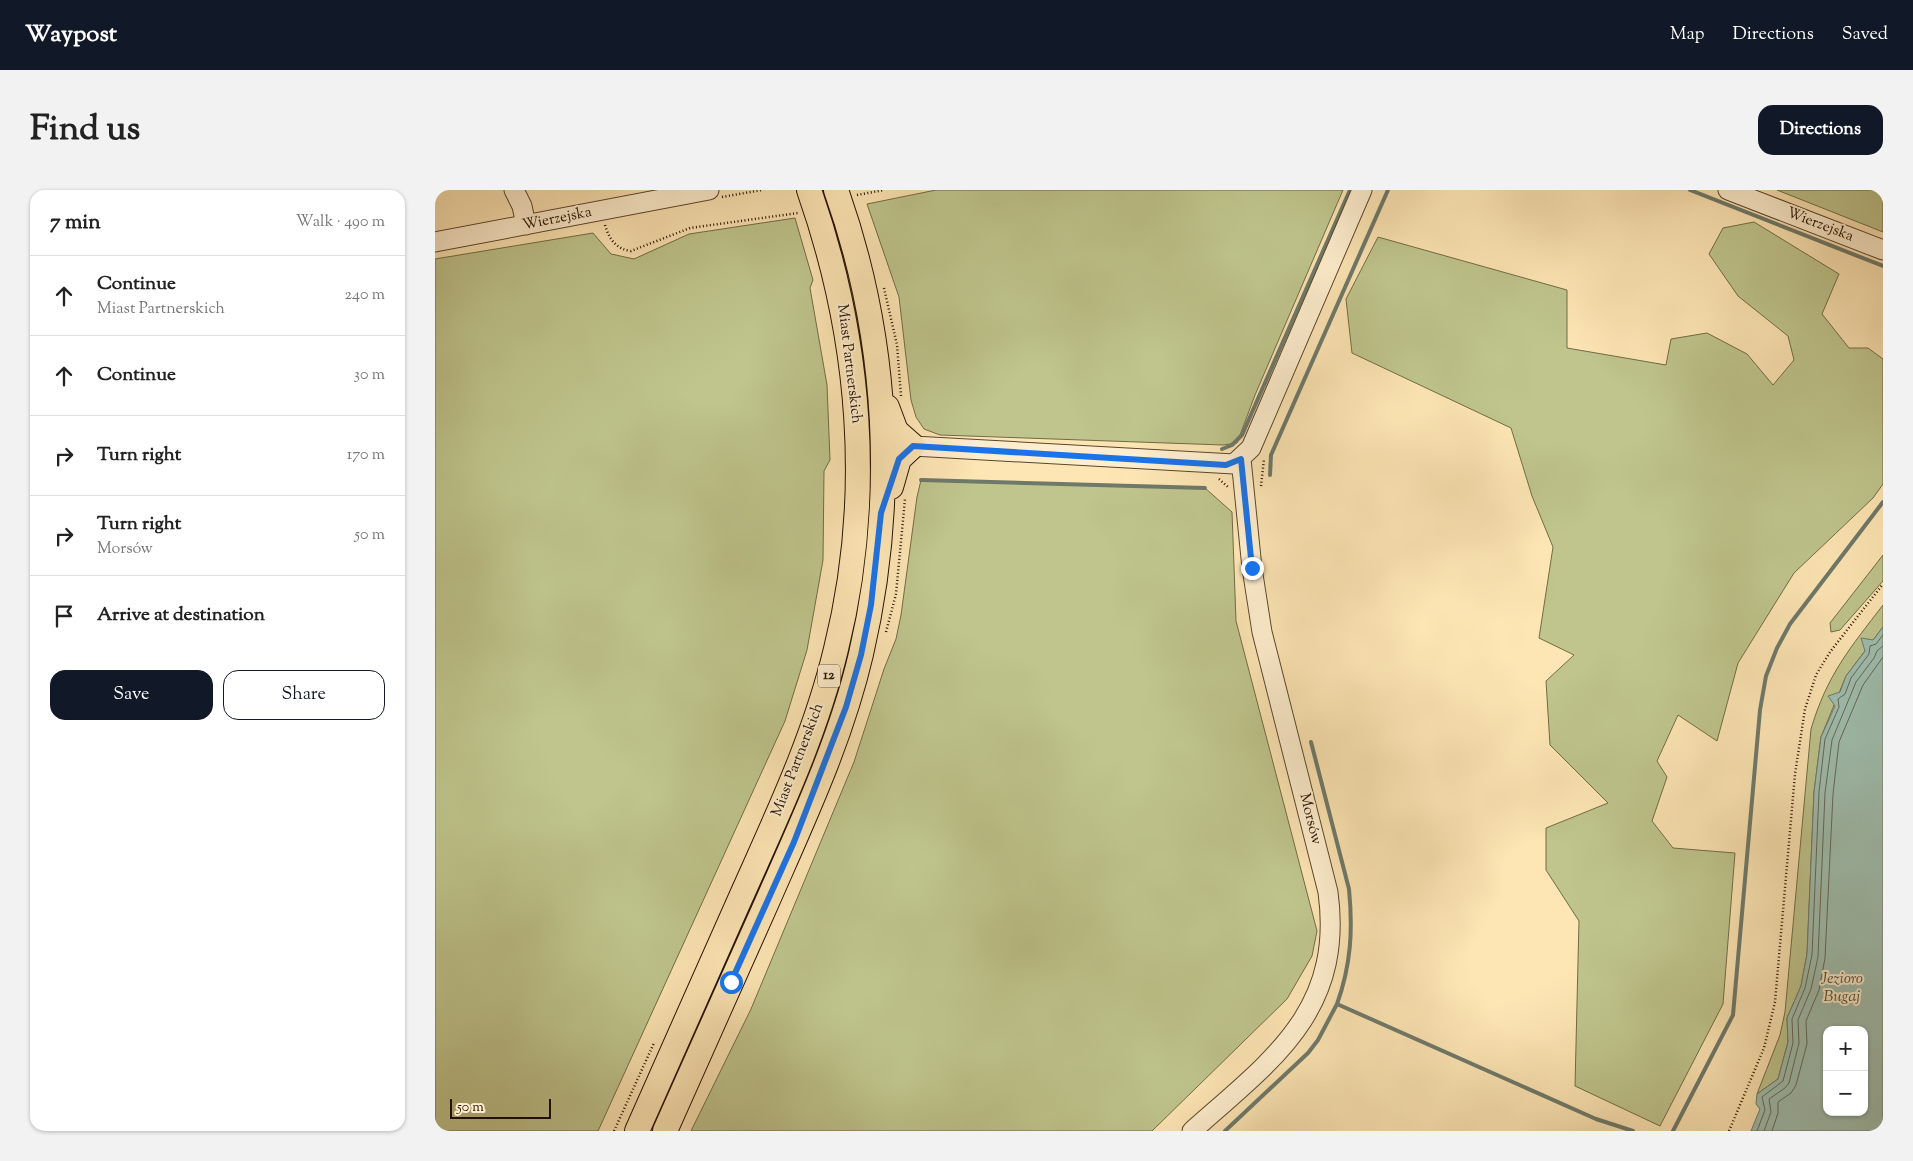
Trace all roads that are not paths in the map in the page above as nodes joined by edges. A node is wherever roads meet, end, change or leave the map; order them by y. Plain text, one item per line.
1 (515, 190) edge
2 (709, 190) edge
3 (809, 190) edge
4 (1362, 190) edge
5 (1728, 190) edge
6 (846, 193) edge
7 (526, 225) junction
8 (435, 242) edge
9 (1883, 250) edge
10 (891, 396) junction
11 (913, 446) junction
12 (1241, 459) junction
13 (881, 513) junction
14 (637, 1131) edge
15 (665, 1131) edge
16 (1192, 1131) edge

1 - 7 street
2 - 7 street, Wierzejska
3 - 14 main road, Miast Partnerskich / 12
4 - 12 street
5 - 9 street, Wierzejska
6 - 10 main road, Miast Partnerskich / 12
7 - 8 street, Wierzejska
10 - 11 main road
10 - 13 main road, Miast Partnerskich / 12
11 - 12 street
11 - 13 main road
12 - 16 street, Morsów
13 - 15 main road, Miast Partnerskich / 12

